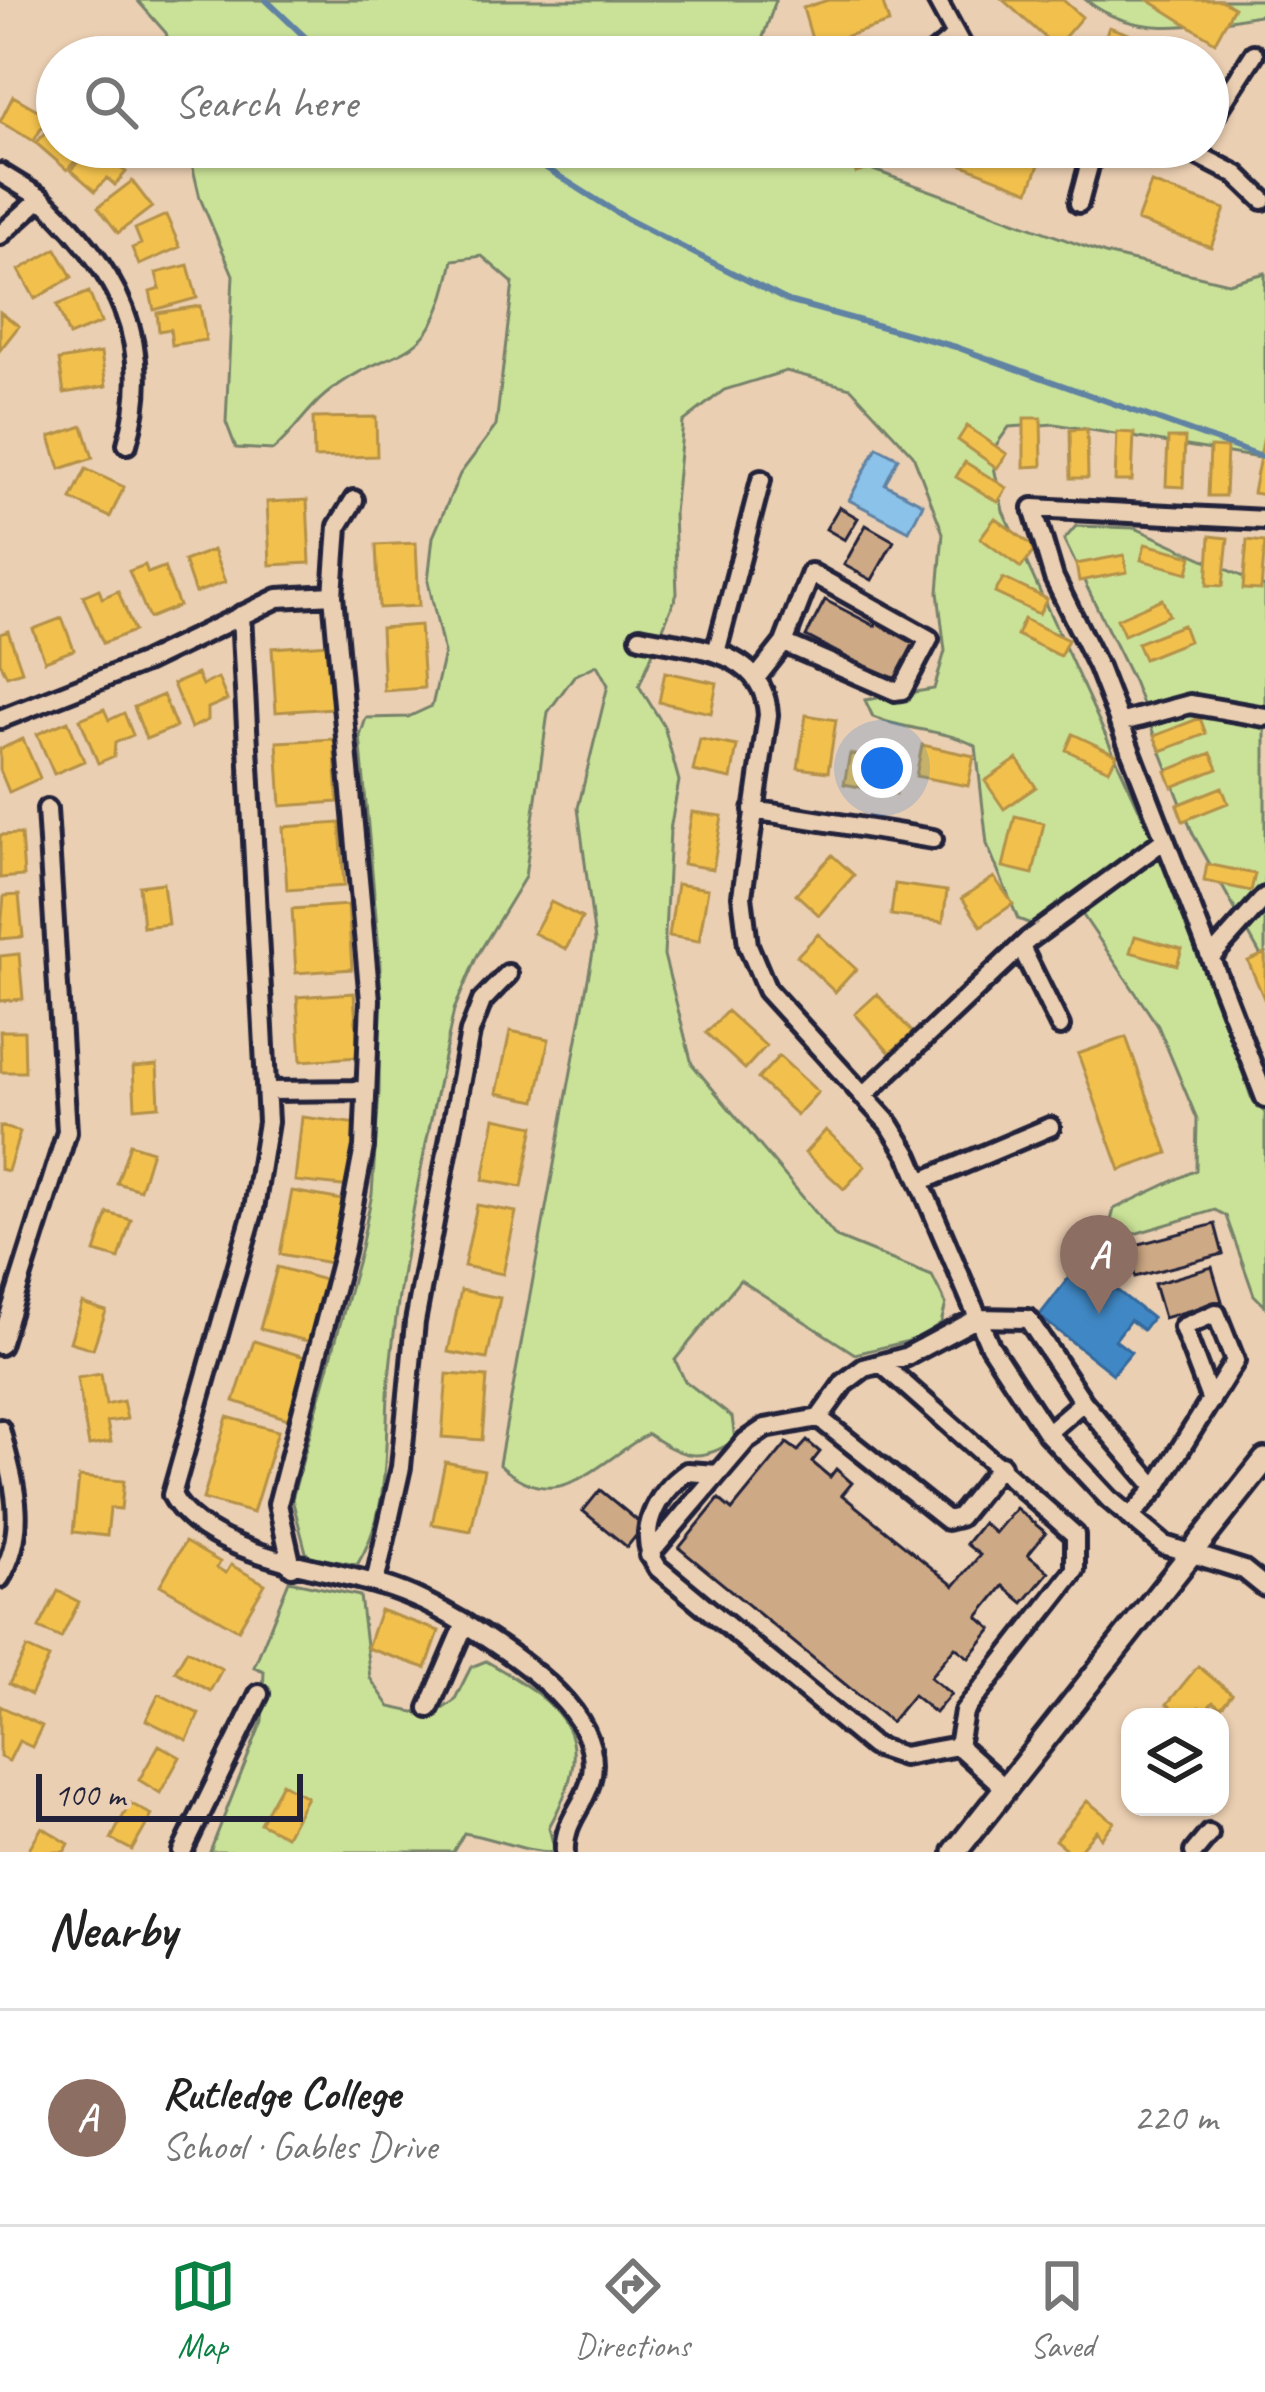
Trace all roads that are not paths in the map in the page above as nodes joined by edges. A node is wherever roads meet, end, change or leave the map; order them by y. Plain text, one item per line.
1 (937, 0) edge
2 (954, 36) edge
3 (1254, 54) dead end
4 (1229, 93) edge
5 (1088, 168) edge
6 (1225, 168) edge
7 (0, 173) edge
8 (41, 198) junction
9 (1263, 200) edge
10 (1079, 203) dead end
11 (0, 236) edge
12 (127, 444) dead end
13 (761, 480) dead end
14 (355, 500) dead end
15 (1265, 520) edge
16 (333, 595) junction
17 (242, 615) junction
18 (640, 637) dead end
19 (784, 643) junction
20 (716, 653) junction
21 (757, 677) junction
22 (1265, 717) edge
23 (0, 719) edge
24 (1119, 723) junction
25 (47, 809) dead end
26 (753, 810) junction
27 (933, 839) dead end
28 (1163, 841) junction
29 (1265, 896) edge
30 (1021, 946) junction
31 (1212, 956) junction
32 (508, 974) dead end
33 (1060, 1026) dead end
34 (366, 1090) junction
35 (268, 1091) junction
36 (862, 1096) junction
37 (1265, 1098) edge
38 (1050, 1127) dead end
39 (922, 1181) junction
40 (978, 1318) junction
41 (0, 1345) edge
42 (883, 1365) junction
43 (1211, 1401) junction
44 (1083, 1402) junction
45 (818, 1418) junction
46 (0, 1429) edge
47 (1047, 1433) junction
48 (1265, 1460) edge
49 (1001, 1465) junction
50 (718, 1474) junction
51 (1156, 1488) junction
52 (1130, 1516) junction
53 (1195, 1552) junction
54 (649, 1555) junction
55 (292, 1567) junction
56 (0, 1578) edge
57 (375, 1583) junction
58 (1265, 1586) edge
59 (466, 1624) junction
60 (259, 1694) dead end
61 (429, 1708) dead end
62 (958, 1746) junction
63 (1006, 1789) junction
64 (1209, 1834) dead end
65 (182, 1852) edge
66 (566, 1852) edge
67 (956, 1852) edge
68 (1194, 1852) edge

1 - 2 street
3 - 4 street
5 - 10 street
6 - 9 street
7 - 8 street
8 - 11 street
8 - 12 street
13 - 20 street
14 - 16 street
15 - 24 street
16 - 17 street
16 - 34 street
17 - 23 street
17 - 35 street
18 - 20 street
19 - 19 street
19 - 21 street
20 - 21 street
21 - 26 street
22 - 24 street
24 - 28 street
25 - 41 street
26 - 27 street
26 - 36 street
28 - 30 street
28 - 31 street
29 - 31 street
30 - 33 street
30 - 36 street
31 - 37 street
32 - 57 street
34 - 35 street
34 - 55 street
35 - 55 street
36 - 39 street
38 - 39 street
39 - 40 street
40 - 42 street
40 - 44 street
40 - 47 street
42 - 45 street
42 - 49 street
43 - 43 street
43 - 51 street
44 - 47 street
44 - 51 street
45 - 49 street
45 - 50 street
46 - 56 street
47 - 52 street
48 - 53 main road
49 - 62 street
50 - 54 street
50 - 54 street
51 - 52 street
52 - 53 street
53 - 58 street
53 - 63 main road
54 - 62 street
55 - 57 street
57 - 59 street
59 - 61 street
59 - 66 street
60 - 65 street
62 - 63 street
63 - 67 main road
64 - 68 street

